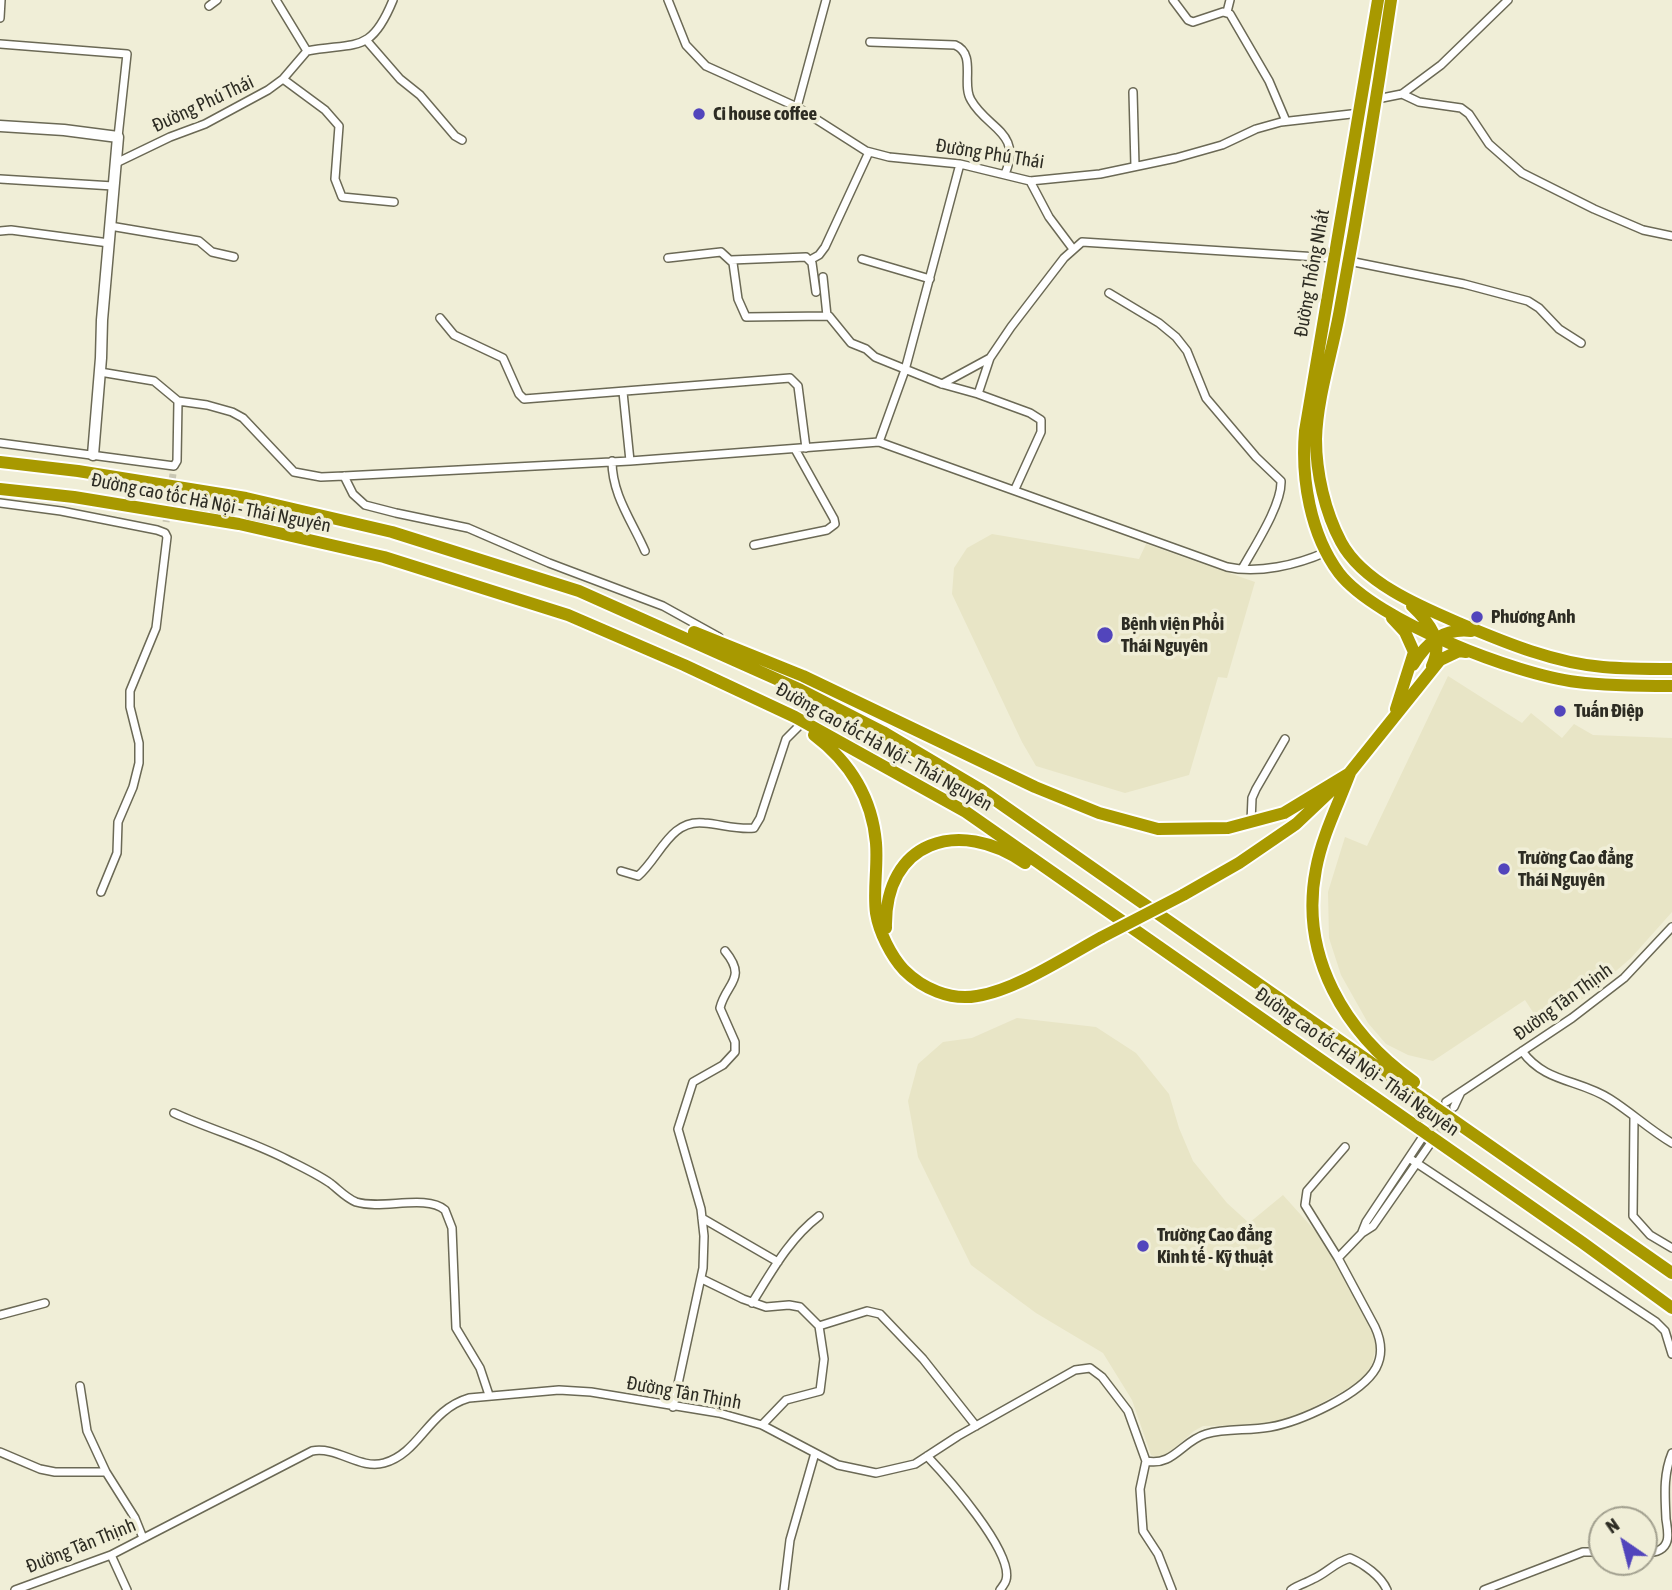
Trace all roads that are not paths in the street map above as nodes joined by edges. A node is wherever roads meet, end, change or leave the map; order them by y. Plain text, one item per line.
1 (1, 0) edge
2 (217, 0) edge
3 (276, 0) edge
4 (393, 0) edge
5 (668, 0) edge
6 (826, 0) edge
7 (1173, 0) edge
8 (1230, 0) edge
9 (1378, 0) edge
10 (1391, 0) edge
11 (1507, 0) edge
12 (209, 6) dead end
13 (1227, 12) junction
14 (0, 18) edge
15 (368, 41) junction
16 (870, 41) dead end
17 (0, 44) edge
18 (307, 51) junction
19 (283, 79) junction
20 (1133, 92) dead end
21 (1402, 94) junction
22 (1377, 99) junction
23 (797, 107) junction
24 (1360, 113) junction
25 (1375, 114) junction
26 (1286, 121) junction
27 (0, 126) edge
28 (118, 137) junction
29 (462, 140) dead end
30 (869, 152) junction
31 (116, 163) junction
32 (960, 164) junction
33 (1135, 166) junction
34 (1005, 174) junction
35 (0, 180) edge
36 (1030, 181) junction
37 (113, 186) junction
38 (394, 202) dead end
39 (110, 226) junction
40 (0, 231) edge
41 (1672, 236) edge
42 (109, 243) junction
43 (1073, 249) junction
44 (234, 257) dead end
45 (668, 258) dead end
46 (1334, 258) junction
47 (862, 259) dead end
48 (731, 260) junction
49 (810, 260) junction
50 (1349, 261) junction
51 (823, 277) dead end
52 (930, 279) junction
53 (816, 292) dead end
54 (1110, 293) dead end
55 (827, 316) junction
56 (440, 318) dead end
57 (1581, 343) dead end
58 (990, 358) junction
59 (905, 370) junction
60 (100, 372) junction
61 (942, 384) junction
62 (623, 392) junction
63 (978, 394) junction
64 (178, 401) junction
65 (879, 442) junction
66 (0, 443) edge
67 (806, 448) junction
68 (795, 449) junction
69 (93, 456) junction
70 (612, 461) junction
71 (631, 461) junction
72 (0, 462) edge
73 (344, 476) junction
74 (0, 489) edge
75 (1015, 489) junction
76 (0, 503) edge
77 (166, 522) tunnel mouth
78 (164, 533) junction
79 (1341, 541) junction
80 (754, 545) dead end
81 (645, 551) dead end
82 (1326, 552) junction
83 (1242, 569) junction
84 (579, 591) junction
85 (1403, 596) junction
86 (1376, 604) junction
87 (1489, 635) junction
88 (1436, 637) junction
89 (749, 654) junction
90 (1480, 654) junction
91 (684, 665) junction
92 (1672, 669) edge
93 (1409, 671) junction
94 (1426, 679) junction
95 (1672, 686) edge
96 (1392, 719) junction
97 (797, 727) junction
98 (1286, 739) dead end
99 (1350, 773) junction
100 (1251, 822) junction
101 (621, 871) dead end
102 (101, 892) dead end
103 (1672, 927) edge
104 (886, 943) junction
105 (725, 951) dead end
106 (1262, 1019) junction
107 (1522, 1051) junction
108 (1462, 1092) junction
109 (1446, 1102) tunnel mouth
110 (1454, 1107) tunnel mouth
111 (174, 1113) dead end
112 (1634, 1117) junction
113 (1422, 1138) tunnel mouth
114 (1672, 1143) edge
115 (1430, 1144) tunnel mouth
116 (1345, 1147) dead end
117 (1409, 1158) junction
118 (1417, 1164) junction
119 (819, 1216) dead end
120 (702, 1218) junction
121 (1598, 1221) junction
122 (1362, 1233) junction
123 (1672, 1248) edge
124 (1338, 1258) junction
125 (778, 1262) junction
126 (1672, 1273) edge
127 (702, 1279) junction
128 (44, 1303) dead end
129 (752, 1303) junction
130 (1672, 1308) edge
131 (0, 1315) edge
132 (819, 1326) junction
133 (1671, 1340) edge
134 (1672, 1354) edge
135 (79, 1386) dead end
136 (489, 1395) junction
137 (673, 1407) junction
138 (762, 1425) junction
139 (975, 1426) junction
140 (0, 1452) edge
141 (815, 1453) junction
142 (1672, 1453) edge
143 (927, 1456) junction
144 (1146, 1461) junction
145 (106, 1472) junction
146 (143, 1538) junction
147 (1658, 1551) edge
148 (1588, 1552) edge
149 (111, 1555) junction
150 (15, 1590) edge
151 (127, 1590) edge
152 (784, 1590) edge
153 (1000, 1590) edge
154 (1172, 1590) edge
155 (1291, 1590) edge
156 (1387, 1590) edge
157 (1484, 1590) edge

1 - 14 street
2 - 12 street
3 - 18 street
4 - 15 street
5 - 23 street, Đường Phú Thái
6 - 23 street
7 - 13 street
8 - 13 street
9 - 24 highway, Đường Thống Nhất
10 - 22 highway, Đường Thống Nhất
11 - 21 street
13 - 26 street
15 - 18 street
15 - 29 street
16 - 34 street
17 - 28 street
18 - 19 street, Đường Phú Thái
19 - 31 street, Đường Phú Thái
19 - 38 street
20 - 33 street
21 - 22 street
21 - 41 street
22 - 25 highway, Đường Thống Nhất
23 - 30 street, Đường Phú Thái
24 - 25 highway
24 - 26 street, Đường Phú Thái
24 - 46 highway, Đường Thống Nhất
25 - 50 highway, Đường Thống Nhất
26 - 33 street, Đường Phú Thái
27 - 28 street
28 - 31 street
30 - 32 street, Đường Phú Thái
30 - 49 street
31 - 37 street
32 - 34 street, Đường Phú Thái
32 - 52 street
33 - 36 street, Đường Phú Thái
34 - 36 street, Đường Phú Thái
35 - 37 street
36 - 43 street
37 - 39 street
39 - 42 street
39 - 44 street
40 - 42 street
42 - 60 street
43 - 46 street
43 - 58 street
45 - 48 street
46 - 82 highway, Đường Thống Nhất
47 - 52 street
48 - 49 street
48 - 55 street
49 - 53 street
50 - 57 street
50 - 79 highway, Đường Thống Nhất
51 - 55 street
52 - 59 street
54 - 83 street
55 - 59 street
56 - 62 street
58 - 61 street
58 - 63 street
59 - 61 street
59 - 65 street
60 - 64 street
60 - 69 street
61 - 63 street
62 - 67 street
62 - 71 street
63 - 75 street
64 - 69 street
64 - 73 street
65 - 67 street
65 - 75 street
66 - 69 street
67 - 68 street
68 - 71 street
68 - 80 street
70 - 71 street
70 - 73 street
70 - 81 street
72 - 84 highway, Đường cao tốc Hà Nội - Thái Nguyên
73 - 89 street
74 - 91 highway, Đường cao tốc Hà Nội - Thái Nguyên
75 - 83 street
76 - 78 street
77 - 78 street
78 - 102 street
79 - 82 highway
79 - 85 highway, Đường Thống Nhất
82 - 83 street
82 - 86 highway, Đường Thống Nhất
84 - 89 highway
84 - 121 highway, Đường cao tốc Hà Nội - Thái Nguyên
85 - 87 highway
85 - 88 highway
86 - 88 highway
86 - 93 highway
87 - 88 highway
87 - 92 highway
88 - 90 highway
88 - 93 highway
88 - 94 highway
89 - 100 highway
90 - 94 highway
90 - 95 highway
91 - 97 highway
91 - 106 highway, Đường cao tốc Hà Nội - Thái Nguyên
93 - 96 highway
94 - 96 highway
96 - 99 highway
97 - 101 street
97 - 104 highway
98 - 100 street
99 - 100 highway
99 - 104 highway, bridge
99 - 121 highway
103 - 107 street, Đường Tân Thịnh
104 - 106 highway
105 - 120 street
106 - 130 highway, Đường cao tốc Hà Nội - Thái Nguyên
107 - 108 street, Đường Tân Thịnh
107 - 112 street
108 - 109 street, Đường Tân Thịnh
108 - 110 street, Đường Tân Thịnh
111 - 136 street
112 - 114 street
112 - 123 street
113 - 117 street
115 - 118 street
116 - 124 street
117 - 118 street
117 - 122 street
118 - 122 street
118 - 133 street
119 - 125 street
120 - 125 street
120 - 127 street
121 - 126 highway, Đường cao tốc Hà Nội - Thái Nguyên
122 - 124 street
124 - 144 street
125 - 129 street
127 - 129 street
127 - 137 street
128 - 131 street
129 - 132 street
132 - 138 street
132 - 139 street
133 - 134 street
135 - 145 street
136 - 137 street, Đường Tân Thịnh
136 - 146 street, Đường Tân Thịnh
137 - 138 street, Đường Tân Thịnh
138 - 141 street, Đường Tân Thịnh
139 - 143 street, Đường Tân Thịnh
139 - 144 street, Đường Tân Thịnh
140 - 145 street
141 - 143 street, Đường Tân Thịnh
141 - 152 street
142 - 147 street
143 - 153 street
144 - 154 street
145 - 146 street
146 - 149 street, Đường Tân Thịnh
148 - 157 street
149 - 150 street, Đường Tân Thịnh
149 - 151 street
155 - 156 street

